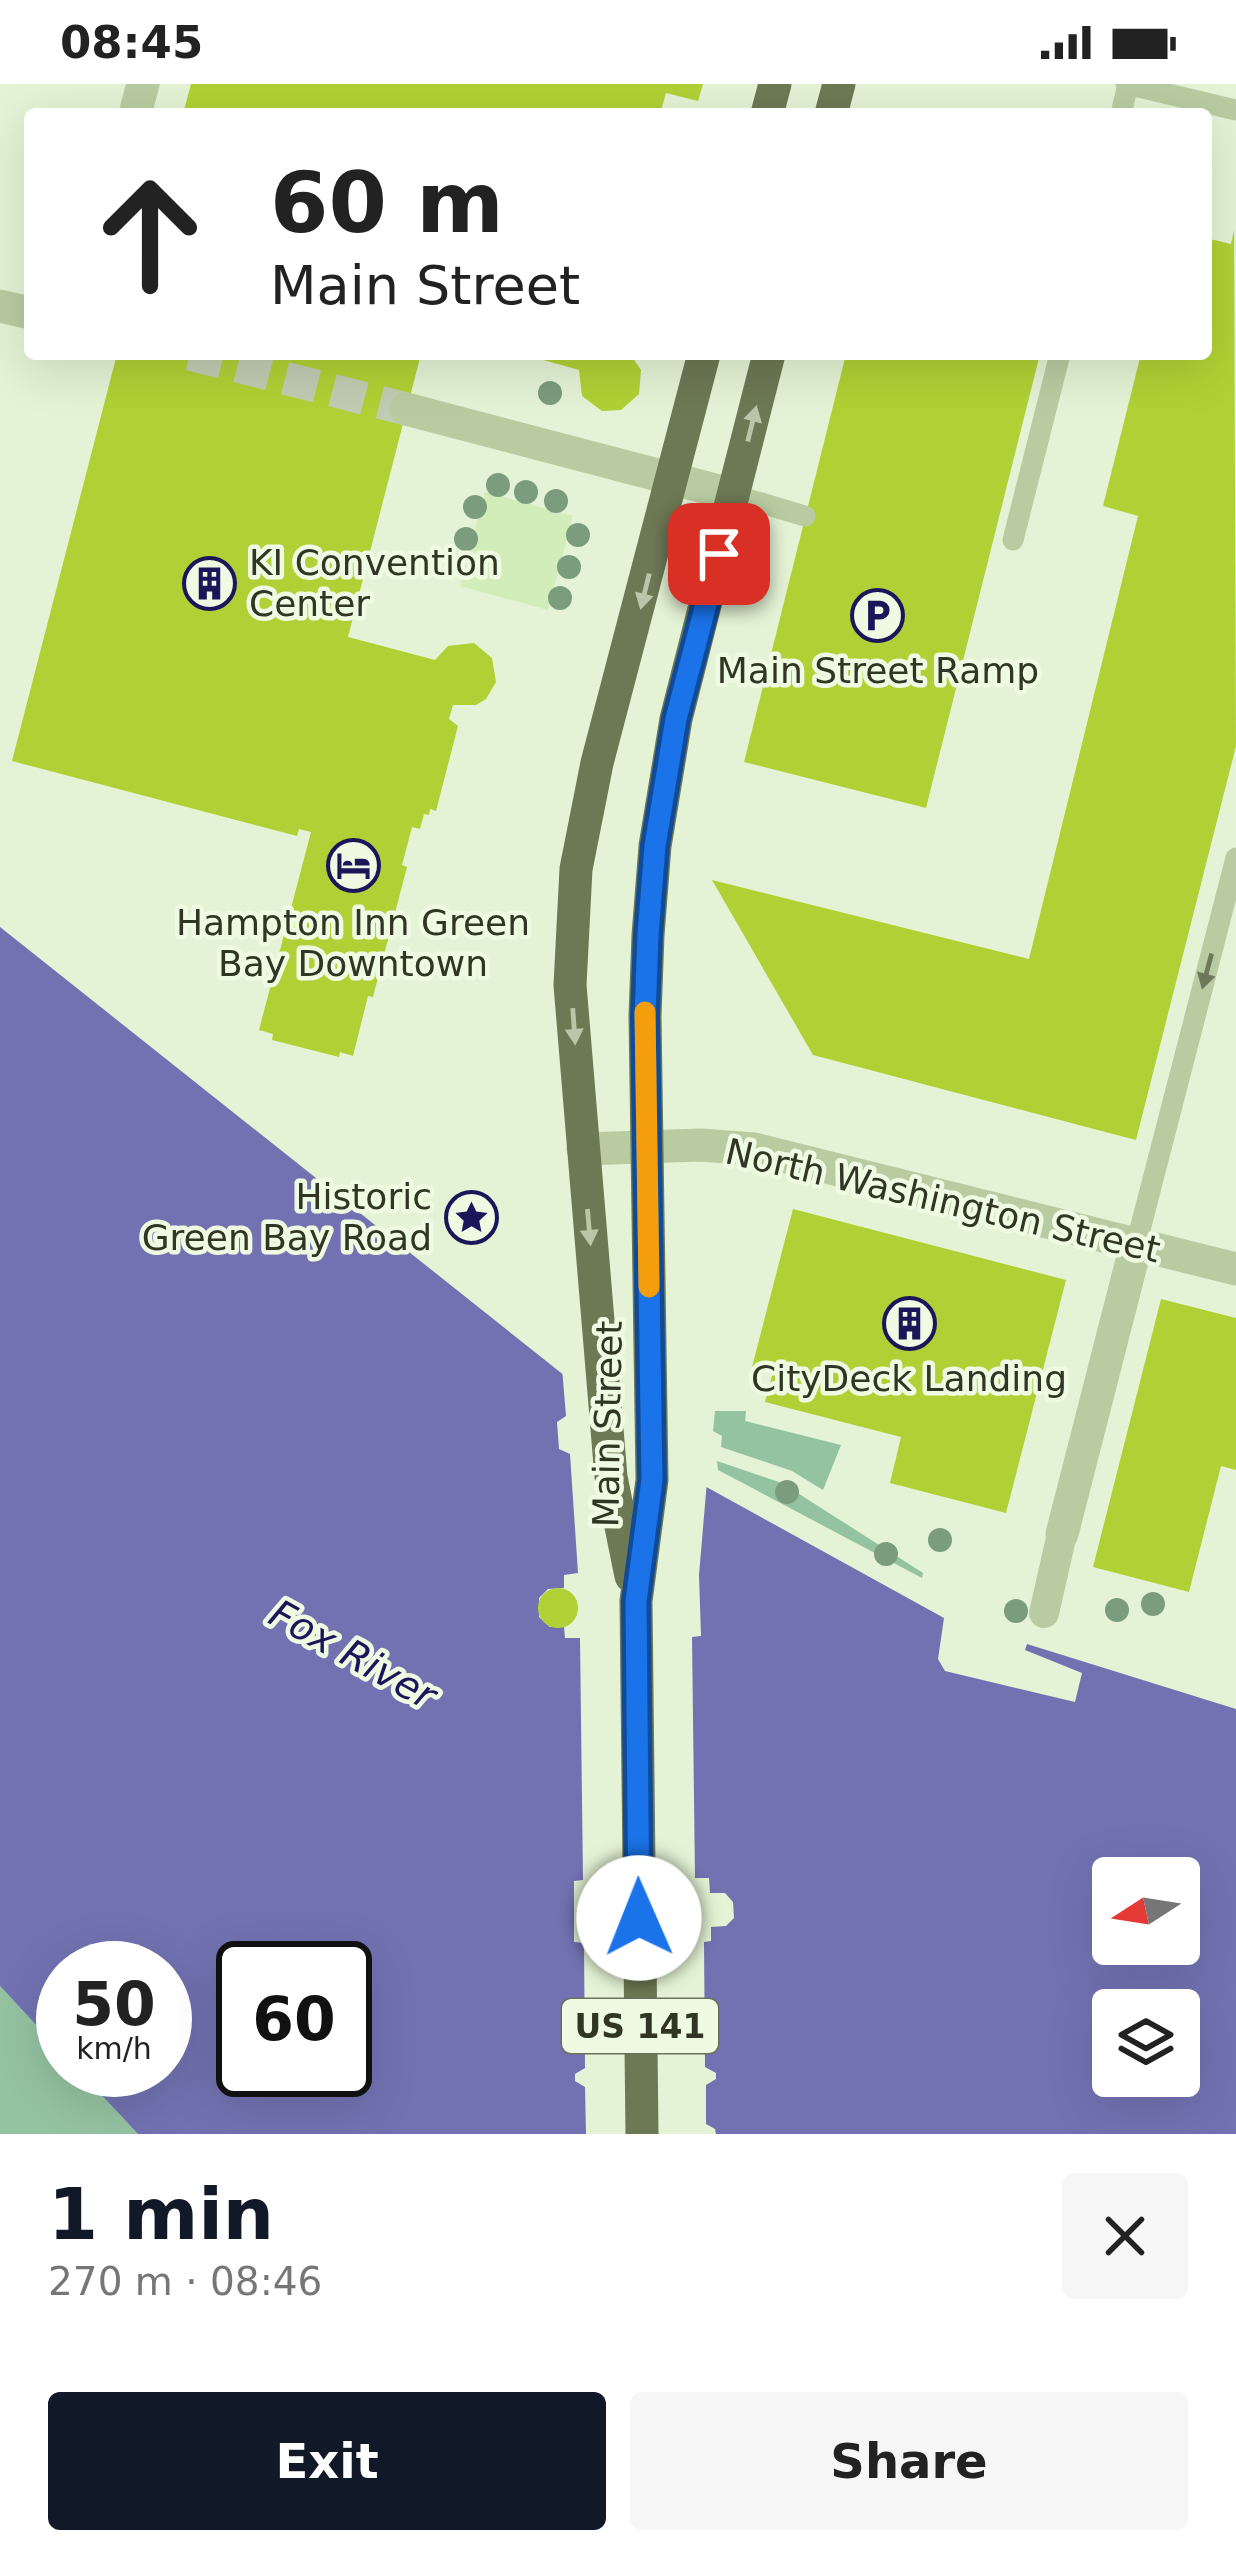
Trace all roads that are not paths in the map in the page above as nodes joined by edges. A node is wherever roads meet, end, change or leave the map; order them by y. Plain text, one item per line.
1 (1127, 84) edge
2 (1236, 110) edge
3 (702, 360) edge
4 (768, 360) edge
5 (1058, 360) edge
6 (406, 409) tunnel mouth
7 (673, 477) junction
8 (734, 495) junction
9 (806, 516) dead end
10 (1013, 539) dead end
11 (1236, 858) edge
12 (648, 1146) junction
13 (583, 1148) junction
14 (1136, 1245) junction
15 (1236, 1269) edge
16 (1062, 1534) joint
17 (636, 1601) junction
18 (1044, 1613) dead end
19 (642, 2134) edge

1 - 2 lane
3 - 7 main road, Main Street / US 141
8 -> 4 main road, Main Street / US 141
5 - 10 lane
6 - 7 street
7 - 8 street
7 -> 13 main road, Main Street / US 141
8 - 9 lane
8 - 12 main road, Main Street / US 141
11 -> 14 lane
12 - 13 street, North Washington Street
12 - 14 street, North Washington Street
12 - 17 main road, Main Street / US 141
13 -> 17 main road, Main Street / US 141
14 - 15 street, North Washington Street
14 - 16 street
16 - 18 street
17 - 19 main road, US 141

